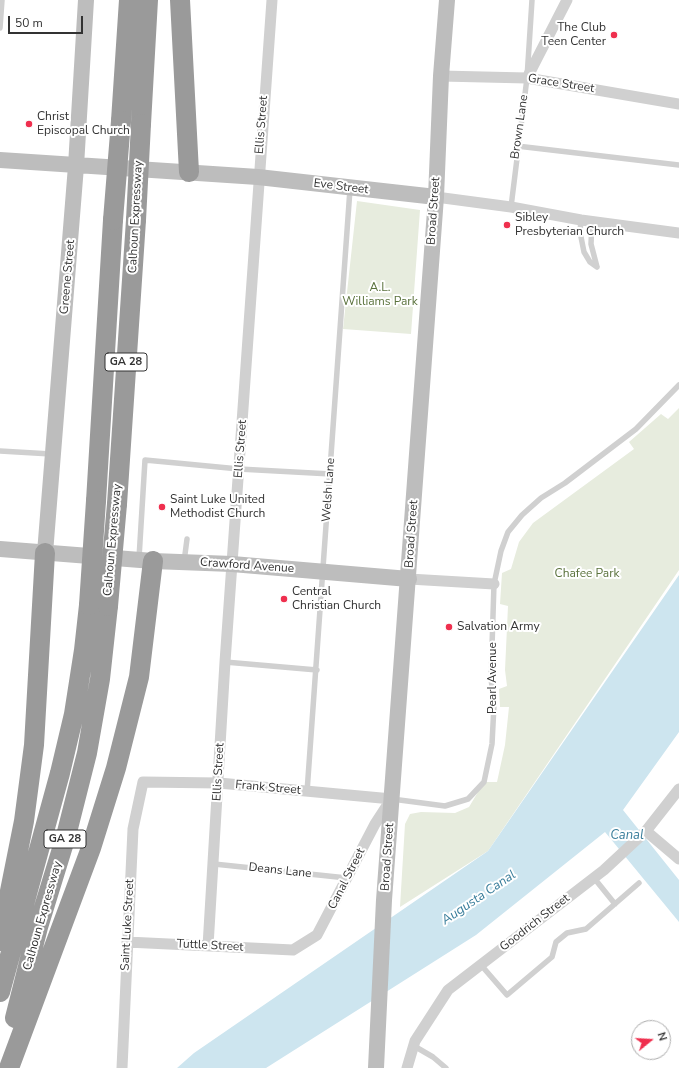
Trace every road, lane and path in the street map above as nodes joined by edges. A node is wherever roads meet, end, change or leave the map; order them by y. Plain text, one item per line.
1 (2, 0) edge
2 (86, 0) edge
3 (129, 0) edge
4 (148, 0) edge
5 (180, 0) edge
6 (272, 0) edge
7 (447, 0) edge
8 (532, 0) edge
9 (567, 0) edge
10 (0, 28) edge
11 (442, 76) junction
12 (527, 78) junction
13 (679, 104) edge
14 (518, 146) junction
15 (0, 160) edge
16 (679, 165) edge
17 (76, 166) junction
18 (189, 172) junction
19 (258, 177) junction
20 (350, 188) junction
21 (436, 197) junction
22 (511, 207) junction
23 (581, 220) junction
24 (592, 222) junction
25 (679, 233) edge
26 (679, 385) edge
27 (0, 451) edge
28 (54, 454) junction
29 (239, 469) junction
30 (331, 474) junction
31 (187, 539) dead end
32 (0, 549) edge
33 (45, 553) junction
34 (146, 560) junction
35 (184, 562) junction
36 (232, 564) junction
37 (324, 571) junction
38 (409, 579) junction
39 (494, 584) junction
40 (98, 606) junction
41 (225, 662) junction
42 (317, 670) junction
43 (143, 782) joint
44 (218, 783) junction
45 (679, 789) edge
46 (307, 792) junction
47 (392, 799) junction
48 (646, 832) junction
49 (679, 859) edge
50 (214, 864) junction
51 (347, 878) junction
52 (594, 878) junction
53 (639, 883) dead end
54 (615, 904) junction
55 (0, 941) edge
56 (127, 942) junction
57 (208, 946) junction
58 (294, 950) joint
59 (481, 965) junction
60 (0, 992) edge
61 (414, 1046) junction
62 (3, 1068) edge
63 (9, 1068) edge
64 (122, 1068) edge
65 (376, 1068) edge
66 (407, 1068) edge
67 (446, 1068) edge

1 - 10 lane
2 - 17 street, Greene Street
3 - 40 highway, Calhoun Expressway / GA 28, bridge
4 - 40 highway, Calhoun Expressway / GA 28, bridge
5 - 18 highway
6 - 19 street, Ellis Street
7 - 11 street, Broad Street
8 - 12 lane, Brown Lane
9 - 12 street
11 - 12 street, Grace Street
11 - 21 street, Broad Street
12 - 13 street, Grace Street
12 - 14 lane, Brown Lane
14 - 16 lane
14 - 22 lane, Brown Lane
15 - 17 street, Eve Street
17 - 18 street, Eve Street
17 - 28 street, Greene Street
18 - 19 street, Eve Street
19 - 20 street, Eve Street
19 - 29 street, Ellis Street
20 - 21 street, Eve Street
20 - 30 lane, Welsh Lane
21 - 22 street, Eve Street
21 - 38 street, Broad Street
22 - 23 street, Eve Street
23 - 24 street, Eve Street
23 - 24 lane
24 - 25 street, Eve Street
26 - 39 lane, Pearl Avenue
27 - 28 lane
28 - 33 street, Greene Street
29 - 30 lane
29 - 34 lane
29 - 36 street, Ellis Street
30 - 37 lane, Welsh Lane
31 - 35 lane
32 - 33 street, Crawford Avenue
33 - 34 street, Crawford Avenue
33 - 55 highway
34 - 35 street, Crawford Avenue
34 - 63 highway
35 - 36 street, Crawford Avenue
36 - 37 street, Crawford Avenue
36 - 41 street, Ellis Street
37 - 38 street, Crawford Avenue
37 - 42 lane, Welsh Lane
38 - 39 street, Crawford Avenue
38 - 47 street, Broad Street
39 - 47 lane, Pearl Avenue
40 - 60 highway, Calhoun Expressway / GA 28
40 - 62 highway, Calhoun Expressway / GA 28
41 - 42 lane
41 - 44 street, Ellis Street
42 - 46 lane, Welsh Lane
43 - 44 street, Frank Street
43 - 56 street, Saint Luke Street
44 - 46 street, Frank Street
44 - 50 street, Ellis Street
45 - 48 street, Goodrich Street
46 - 47 street, Frank Street
47 - 51 street, Canal Street
47 - 65 street, Broad Street
48 - 49 street
48 - 52 street, Goodrich Street
50 - 51 lane, Deans Lane
50 - 57 street, Ellis Street
51 - 58 street, Canal Street
52 - 54 lane
52 - 59 street, Goodrich Street
53 - 54 lane
54 - 59 lane
56 - 57 street, Tuttle Street
56 - 64 street, Saint Luke Street
57 - 58 street, Tuttle Street
59 - 61 street, Goodrich Street
61 - 66 street, Goodrich Street
61 - 67 lane

